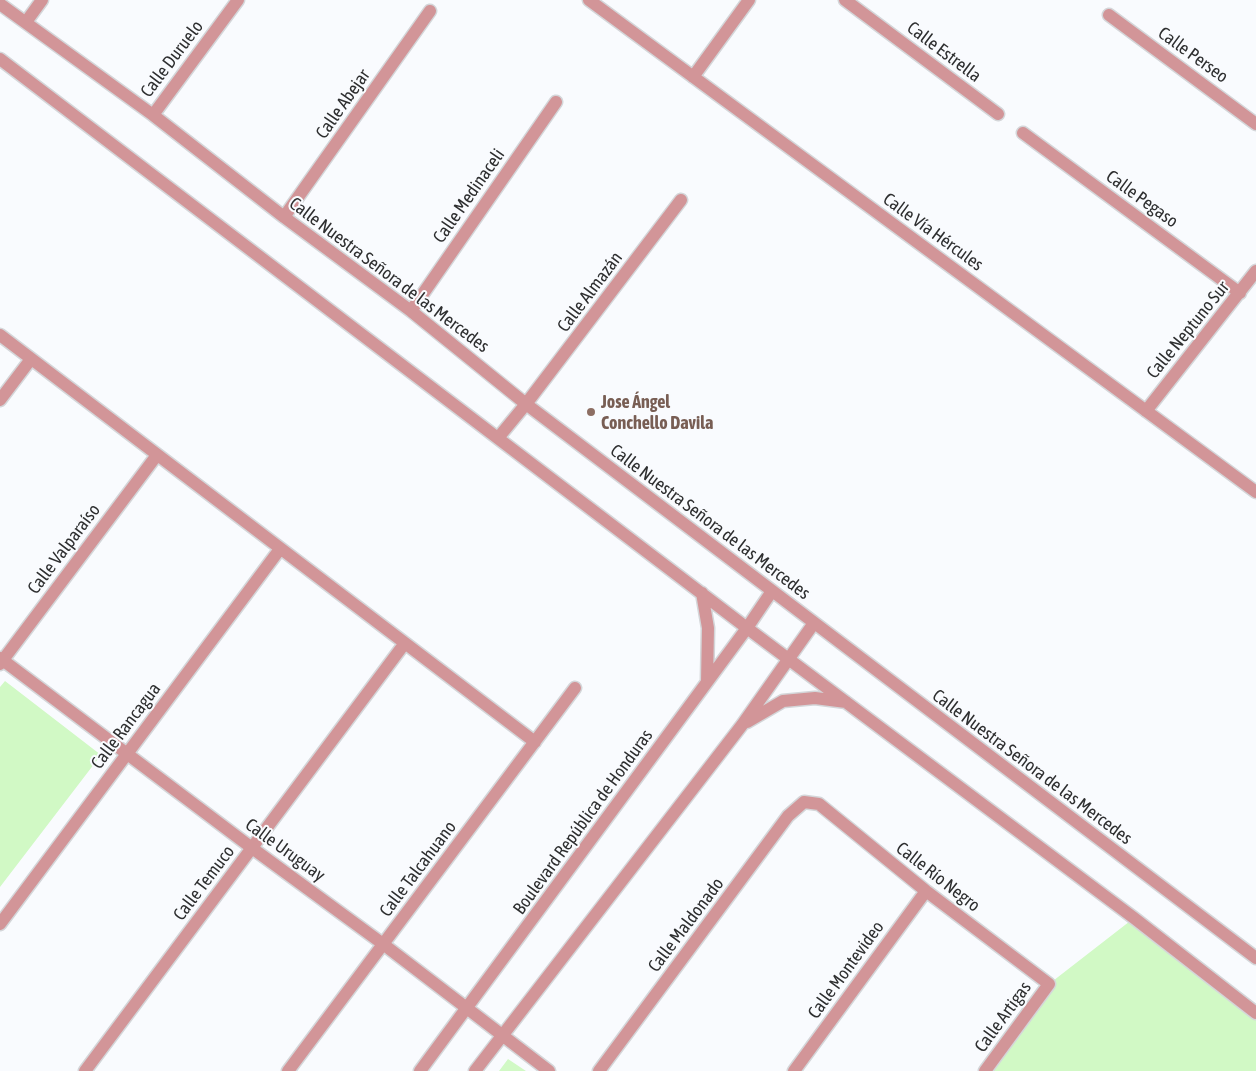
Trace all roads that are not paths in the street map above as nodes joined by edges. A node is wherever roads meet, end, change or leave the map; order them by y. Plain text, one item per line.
1 (42, 0) edge
2 (238, 0) edge
3 (589, 0) edge
4 (749, 0) edge
5 (845, 0) edge
6 (0, 4) edge
7 (430, 11) dead end
8 (1109, 15) dead end
9 (26, 22) junction
10 (0, 59) edge
11 (693, 77) junction
12 (556, 102) dead end
13 (998, 114) dead end
14 (152, 115) junction
15 (1256, 124) edge
16 (1023, 133) dead end
17 (681, 200) dead end
18 (284, 217) junction
19 (1256, 271) edge
20 (1240, 293) junction
21 (411, 311) junction
22 (0, 335) edge
23 (31, 359) junction
24 (0, 400) edge
25 (526, 404) junction
26 (1146, 410) junction
27 (498, 438) junction
28 (157, 455) junction
29 (1256, 492) edge
30 (280, 549) junction
31 (772, 592) junction
32 (702, 593) junction
33 (814, 623) junction
34 (747, 628) junction
35 (405, 643) junction
36 (789, 659) junction
37 (1, 661) edge
38 (707, 682) junction
39 (575, 688) dead end
40 (846, 702) junction
41 (742, 725) junction
42 (535, 742) junction
43 (127, 754) junction
44 (804, 802) joint
45 (252, 848) junction
46 (926, 891) junction
47 (0, 924) edge
48 (383, 944) junction
49 (1256, 958) edge
50 (1049, 984) joint
51 (467, 1008) junction
52 (1256, 1013) edge
53 (502, 1035) junction
54 (85, 1071) edge
55 (288, 1071) edge
56 (420, 1071) edge
57 (475, 1071) edge
58 (549, 1071) edge
59 (599, 1071) edge
60 (794, 1071) edge
61 (985, 1071) edge

1 - 9 street
2 - 14 street, Calle Duruelo
3 - 11 street, Calle Vía Hércules
4 - 11 street
5 - 13 street, Calle Estrella
6 - 9 street, Calle Nuestra Señora de las Mercedes
7 - 18 street, Calle Abejar
8 - 15 street, Calle Perseo
9 - 14 street, Calle Nuestra Señora de las Mercedes
10 - 27 street
11 - 26 street, Calle Vía Hércules
12 - 21 street, Calle Medinaceli
14 - 18 street, Calle Nuestra Señora de las Mercedes
16 - 20 street, Calle Pegaso
17 - 25 street, Calle Almazán
18 - 21 street, Calle Nuestra Señora de las Mercedes
19 - 20 street, Calle Neptuno Sur
20 - 26 street, Calle Neptuno Sur
21 - 25 street, Calle Nuestra Señora de las Mercedes
22 - 23 street
23 - 24 street
23 - 28 street
25 - 27 street, Calle Almazán
25 - 31 street, Calle Nuestra Señora de las Mercedes
26 - 29 street, Calle Vía Hércules
27 - 32 street
28 - 30 street
28 - 37 street, Calle Valparaíso
30 - 35 street
30 - 43 street, Calle Rancagua
31 - 33 street, Calle Nuestra Señora de las Mercedes
31 - 34 street, Boulevard República de Honduras
32 - 34 street
32 - 38 street
33 - 36 street
33 - 49 street, Calle Nuestra Señora de las Mercedes
34 - 36 street
34 - 38 street, Boulevard República de Honduras
35 - 42 street
35 - 45 street, Calle Temuco
36 - 40 street
36 - 41 street
37 - 43 street, Calle Uruguay
38 - 51 street, Boulevard República de Honduras
39 - 42 street, Calle Talcahuano
40 - 41 street
40 - 52 street
41 - 53 street
42 - 48 street, Calle Talcahuano
43 - 45 street, Calle Uruguay
43 - 47 street, Calle Rancagua
44 - 46 street, Calle Río Negro
44 - 59 street, Calle Maldonado
45 - 48 street, Calle Uruguay
45 - 54 street, Calle Temuco
46 - 50 street, Calle Río Negro
46 - 60 street, Calle Montevideo
48 - 51 street, Calle Uruguay
48 - 55 street, Calle Talcahuano
50 - 61 street, Calle Artigas
51 - 53 street, Calle Uruguay
51 - 56 street, Boulevard República de Honduras
53 - 57 street
53 - 58 street, Calle Uruguay

